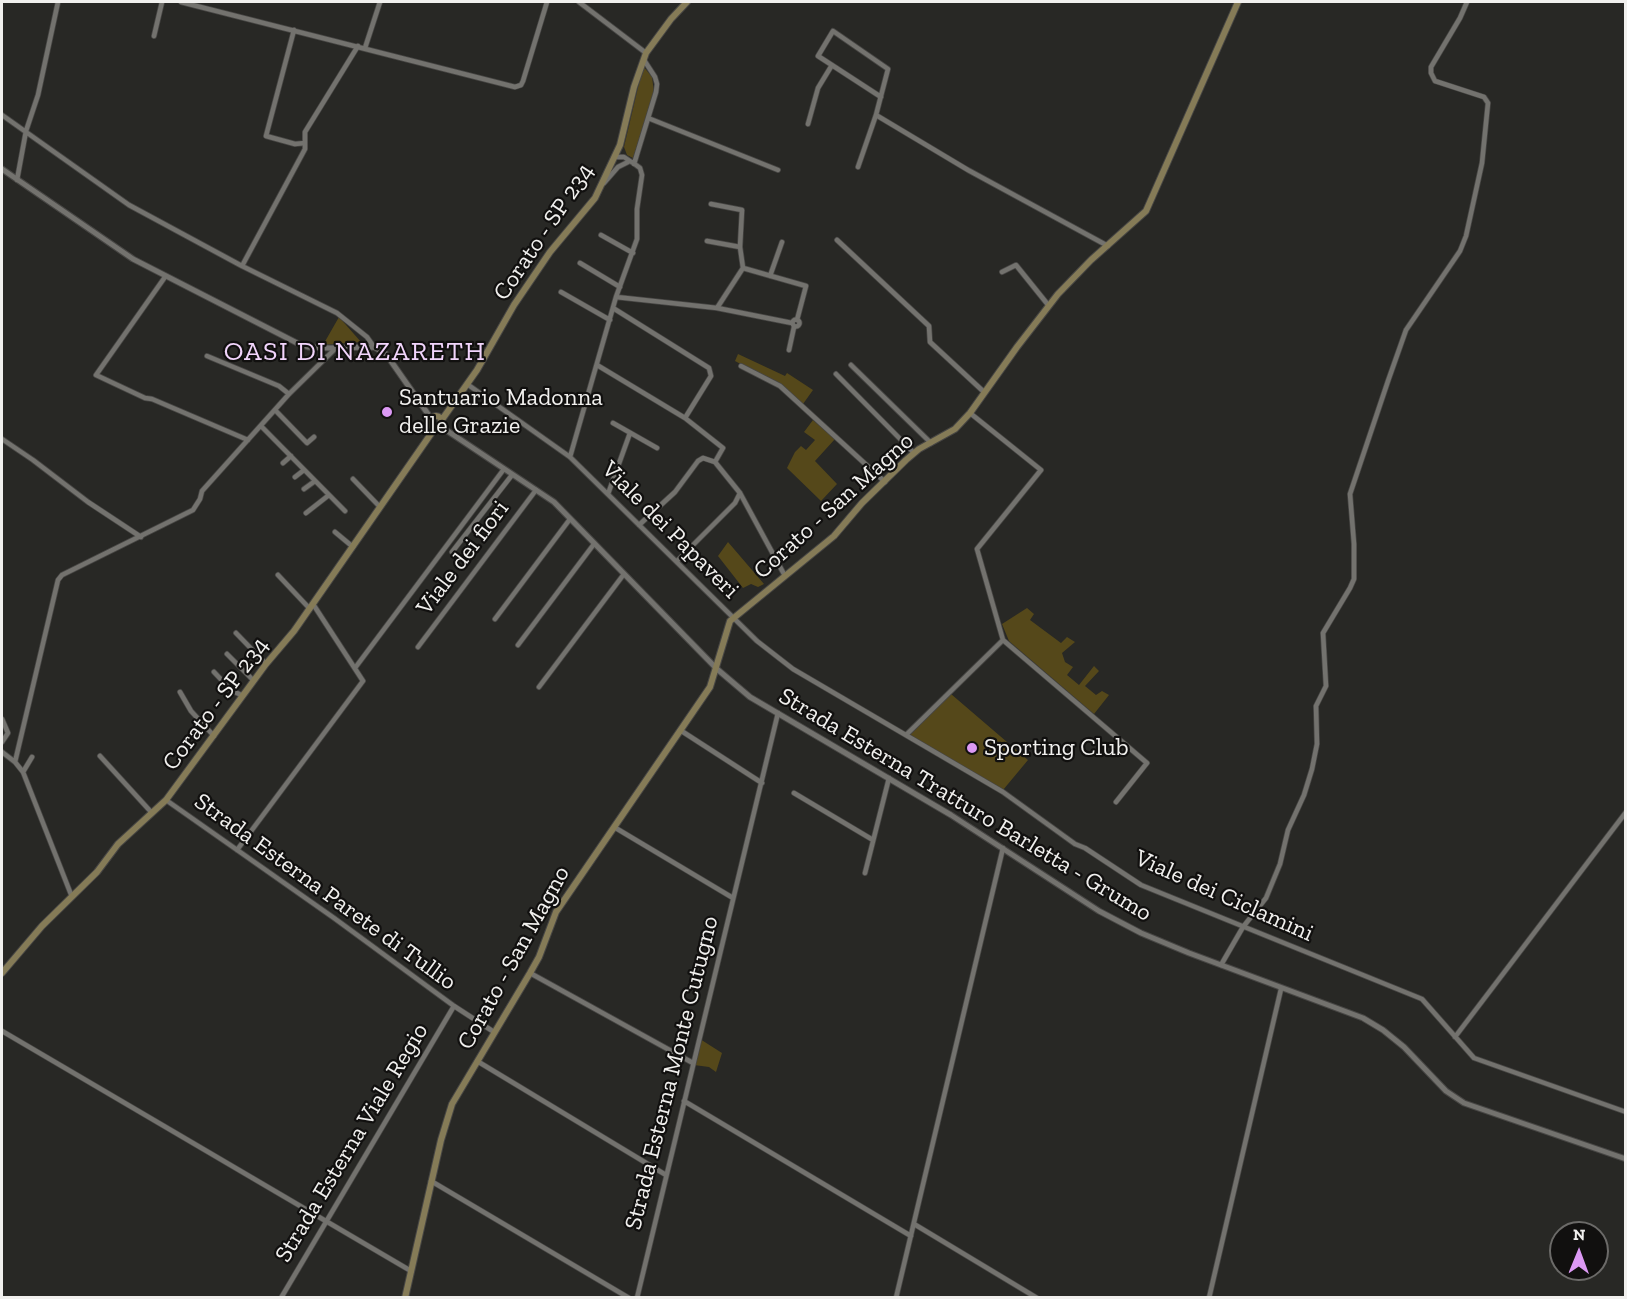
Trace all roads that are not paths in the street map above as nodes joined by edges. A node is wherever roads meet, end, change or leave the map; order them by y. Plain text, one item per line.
1 (58, 2) edge
2 (162, 2) edge
3 (181, 2) edge
4 (380, 2) edge
5 (548, 2) edge
6 (579, 2) edge
7 (687, 2) edge
8 (1239, 2) edge
9 (1467, 2) edge
10 (294, 30) junction
11 (154, 36) dead end
12 (358, 46) junction
13 (365, 48) junction
14 (644, 56) junction
15 (832, 65) junction
16 (881, 97) junction
17 (2, 115) edge
18 (876, 115) junction
19 (648, 118) junction
20 (808, 124) dead end
21 (625, 126) junction
22 (26, 131) junction
23 (305, 143) junction
24 (615, 157) junction
25 (631, 163) junction
26 (858, 167) dead end
27 (2, 169) edge
28 (777, 170) dead end
29 (17, 180) junction
30 (602, 184) junction
31 (711, 204) dead end
32 (601, 234) dead end
33 (837, 240) dead end
34 (707, 241) dead end
35 (782, 242) dead end
36 (1108, 246) junction
37 (740, 247) junction
38 (633, 253) junction
39 (580, 263) dead end
40 (242, 266) junction
41 (743, 268) junction
42 (1002, 272) dead end
43 (770, 276) junction
44 (165, 277) junction
45 (620, 287) junction
46 (561, 292) dead end
47 (616, 297) junction
48 (1048, 306) junction
49 (613, 308) junction
50 (717, 308) junction
51 (610, 320) junction
52 (794, 323) junction
53 (374, 347) junction
54 (336, 348) junction
55 (789, 350) dead end
56 (207, 356) dead end
57 (597, 365) junction
58 (851, 365) dead end
59 (741, 366) dead end
60 (836, 374) dead end
61 (467, 384) junction
62 (984, 392) junction
63 (289, 394) junction
64 (276, 411) junction
65 (970, 413) junction
66 (686, 418) junction
67 (435, 423) junction
68 (613, 423) dead end
69 (261, 426) junction
70 (630, 433) junction
71 (314, 437) dead end
72 (2, 439) edge
73 (248, 440) junction
74 (931, 443) junction
75 (657, 448) dead end
76 (914, 453) junction
77 (291, 456) junction
78 (570, 457) junction
79 (715, 462) junction
80 (283, 464) dead end
81 (504, 469) junction
82 (304, 470) junction
83 (512, 475) junction
84 (295, 477) dead end
85 (353, 479) dead end
86 (315, 481) junction
87 (885, 482) junction
88 (304, 489) dead end
89 (536, 490) junction
90 (740, 493) junction
91 (608, 494) junction
92 (329, 495) junction
93 (380, 507) junction
94 (345, 512) dead end
95 (306, 513) dead end
96 (570, 519) junction
97 (639, 525) junction
98 (335, 532) dead end
99 (141, 537) junction
100 (594, 544) junction
101 (353, 547) junction
102 (452, 552) dead end
103 (677, 561) junction
104 (624, 574) junction
105 (278, 575) dead end
106 (785, 576) junction
107 (311, 606) junction
108 (733, 617) junction
109 (495, 619) dead end
110 (236, 633) dead end
111 (1003, 640) junction
112 (518, 645) dead end
113 (418, 647) dead end
114 (227, 654) dead end
115 (266, 664) junction
116 (355, 668) junction
117 (717, 669) junction
118 (214, 672) dead end
119 (254, 681) junction
120 (538, 687) dead end
121 (180, 692) dead end
122 (243, 696) junction
123 (778, 713) junction
124 (2, 719) edge
125 (680, 730) junction
126 (906, 735) junction
127 (213, 736) junction
128 (2, 742) edge
129 (2, 752) edge
130 (100, 756) dead end
131 (32, 757) dead end
132 (15, 762) junction
133 (23, 772) junction
134 (889, 778) junction
135 (762, 783) junction
136 (794, 793) dead end
137 (166, 800) junction
138 (1116, 802) dead end
139 (1626, 812) edge
140 (152, 813) junction
141 (614, 827) junction
142 (873, 840) junction
143 (1003, 848) junction
144 (237, 850) junction
145 (865, 873) dead end
146 (72, 897) junction
147 (733, 898) junction
148 (1243, 927) junction
149 (1221, 965) junction
150 (2, 973) edge
151 (530, 973) junction
152 (1281, 989) junction
153 (454, 1006) junction
154 (2, 1030) edge
155 (494, 1032) junction
156 (1455, 1037) junction
157 (477, 1061) junction
158 (693, 1063) junction
159 (684, 1101) junction
160 (1626, 1112) edge
161 (1626, 1159) edge
162 (666, 1175) junction
163 (431, 1181) junction
164 (326, 1222) junction
165 (914, 1224) junction
166 (911, 1236) junction
167 (411, 1271) junction
168 (281, 1298) edge
169 (405, 1298) edge
170 (629, 1298) edge
171 (637, 1298) edge
172 (896, 1298) edge
173 (1037, 1298) edge
174 (1209, 1298) edge

1 - 22 street
2 - 11 street
3 - 10 street
4 - 13 street
5 - 13 street
6 - 14 street
7 - 14 main road, Corato - SP 234
8 - 36 main road, Corato - San Magno
9 - 148 street
10 - 12 street
10 - 23 street
12 - 13 street
12 - 23 street
14 - 19 street
14 - 21 main road, Corato - SP 234
15 - 16 street
15 - 16 street
15 - 20 street
16 - 18 street
17 - 22 street
18 - 26 street
18 - 36 street
19 - 25 street
19 - 28 street
21 - 24 main road, Corato - SP 234
21 - 25 street
22 - 29 street
22 - 40 street
23 - 40 street
24 - 25 street
24 - 30 main road, Corato - SP 234
25 - 30 street
25 - 38 street
27 - 29 street
29 - 44 street
30 - 61 main road, Corato - SP 234
31 - 37 street
32 - 38 street
33 - 62 street
34 - 37 street
35 - 43 street
36 - 48 main road, Corato - San Magno
37 - 41 street
38 - 45 street
39 - 45 street
40 - 53 street
41 - 43 street
41 - 50 street
42 - 48 street
43 - 52 street
44 - 54 street
44 - 73 street
45 - 47 street
46 - 51 street
47 - 49 street
47 - 50 street
48 - 62 main road, Corato - San Magno
49 - 51 street
49 - 66 street
50 - 52 street
51 - 57 street
52 - 55 street
53 - 54 street
53 - 67 street, Strada Esterna Tratturo Barletta - Grumo
54 - 63 street
56 - 63 street
57 - 66 street
57 - 78 street
58 - 74 street
59 - 87 street
60 - 76 street
61 - 67 main road, Corato - SP 234
61 - 78 street, Viale dei Papaveri
62 - 65 main road, Corato - San Magno
63 - 64 street
64 - 69 street
64 - 71 street
65 - 74 main road, Corato - San Magno
65 - 111 street
66 - 79 street
67 - 81 street, Strada Esterna Tratturo Barletta - Grumo
67 - 93 main road, Corato - SP 234
68 - 70 street
69 - 73 street
69 - 77 street
70 - 75 street
70 - 91 street
72 - 99 street
73 - 99 street
74 - 76 main road, Corato - San Magno
76 - 87 main road, Corato - San Magno
77 - 80 street
77 - 82 street
78 - 91 street, Viale dei Papaveri
79 - 90 street
79 - 97 street
81 - 83 street, Strada Esterna Tratturo Barletta - Grumo
81 - 116 street
82 - 84 street
82 - 86 street
83 - 89 street, Strada Esterna Tratturo Barletta - Grumo
83 - 102 street
85 - 93 street
86 - 88 street
86 - 92 street
87 - 106 main road, Corato - San Magno
89 - 96 street, Strada Esterna Tratturo Barletta - Grumo
89 - 113 street, Viale dei fiori
90 - 103 street
90 - 106 street
91 - 97 street, Viale dei Papaveri
92 - 94 street
92 - 95 street
93 - 101 main road, Corato - SP 234
96 - 100 street, Strada Esterna Tratturo Barletta - Grumo
96 - 109 street
97 - 103 street, Viale dei Papaveri
98 - 101 street
99 - 132 street
100 - 104 street, Strada Esterna Tratturo Barletta - Grumo
100 - 112 street
101 - 107 main road, Corato - SP 234
103 - 108 street, Viale dei Papaveri
104 - 117 street, Strada Esterna Tratturo Barletta - Grumo
104 - 120 street
105 - 107 street
106 - 108 main road, Corato - San Magno
107 - 115 main road, Corato - SP 234
107 - 116 street
108 - 117 main road, Corato - San Magno
108 - 126 street, Viale dei Ciclamini
110 - 115 street
111 - 126 street
111 - 138 street
114 - 119 street
115 - 119 main road, Corato - SP 234
116 - 144 street
117 - 123 street, Strada Esterna Tratturo Barletta - Grumo
117 - 125 main road, Corato - San Magno
118 - 122 street
119 - 122 main road, Corato - SP 234
121 - 127 street
122 - 127 main road, Corato - SP 234
123 - 134 street, Strada Esterna Tratturo Barletta - Grumo
123 - 135 street, Strada Esterna Monte Cutugno
124 - 128 street
125 - 135 street
125 - 141 main road, Corato - San Magno
126 - 148 street, Viale dei Ciclamini
127 - 137 main road, Corato - SP 234
129 - 132 street
130 - 140 street
131 - 133 street
132 - 133 street
133 - 146 street
134 - 142 street
134 - 143 street, Strada Esterna Tratturo Barletta - Grumo
135 - 147 street, Strada Esterna Monte Cutugno
136 - 142 street
137 - 140 main road, Corato - SP 234
137 - 144 street, Strada Esterna Parete di Tullio
139 - 156 street
140 - 146 main road, Corato - SP 234
141 - 147 street
141 - 151 main road, Corato - San Magno
142 - 145 street
143 - 149 street, Strada Esterna Tratturo Barletta - Grumo
143 - 165 street
144 - 153 street, Strada Esterna Parete di Tullio
146 - 150 main road, Corato - SP 234
147 - 158 street, Strada Esterna Monte Cutugno
148 - 149 street
148 - 156 street, Viale dei Ciclamini
149 - 152 street, Strada Esterna Tratturo Barletta - Grumo
151 - 155 main road, Corato - San Magno
151 - 158 street
152 - 161 street, Strada Esterna Tratturo Barletta - Grumo
152 - 174 street
153 - 155 street, Strada Esterna Parete di Tullio
153 - 164 street, Strada Esterna Viale Regio
154 - 164 street
155 - 157 main road, Corato - San Magno
156 - 160 street, Viale dei Ciclamini
157 - 162 street
157 - 163 main road, Corato - San Magno
158 - 159 street, Strada Esterna Monte Cutugno
159 - 162 street, Strada Esterna Monte Cutugno
159 - 166 street
162 - 171 street, Strada Esterna Monte Cutugno
163 - 167 main road, Corato - San Magno
163 - 170 street
164 - 167 street
164 - 168 street, Strada Esterna Viale Regio
165 - 166 street
165 - 173 street
166 - 172 street
167 - 169 main road, Corato - San Magno

